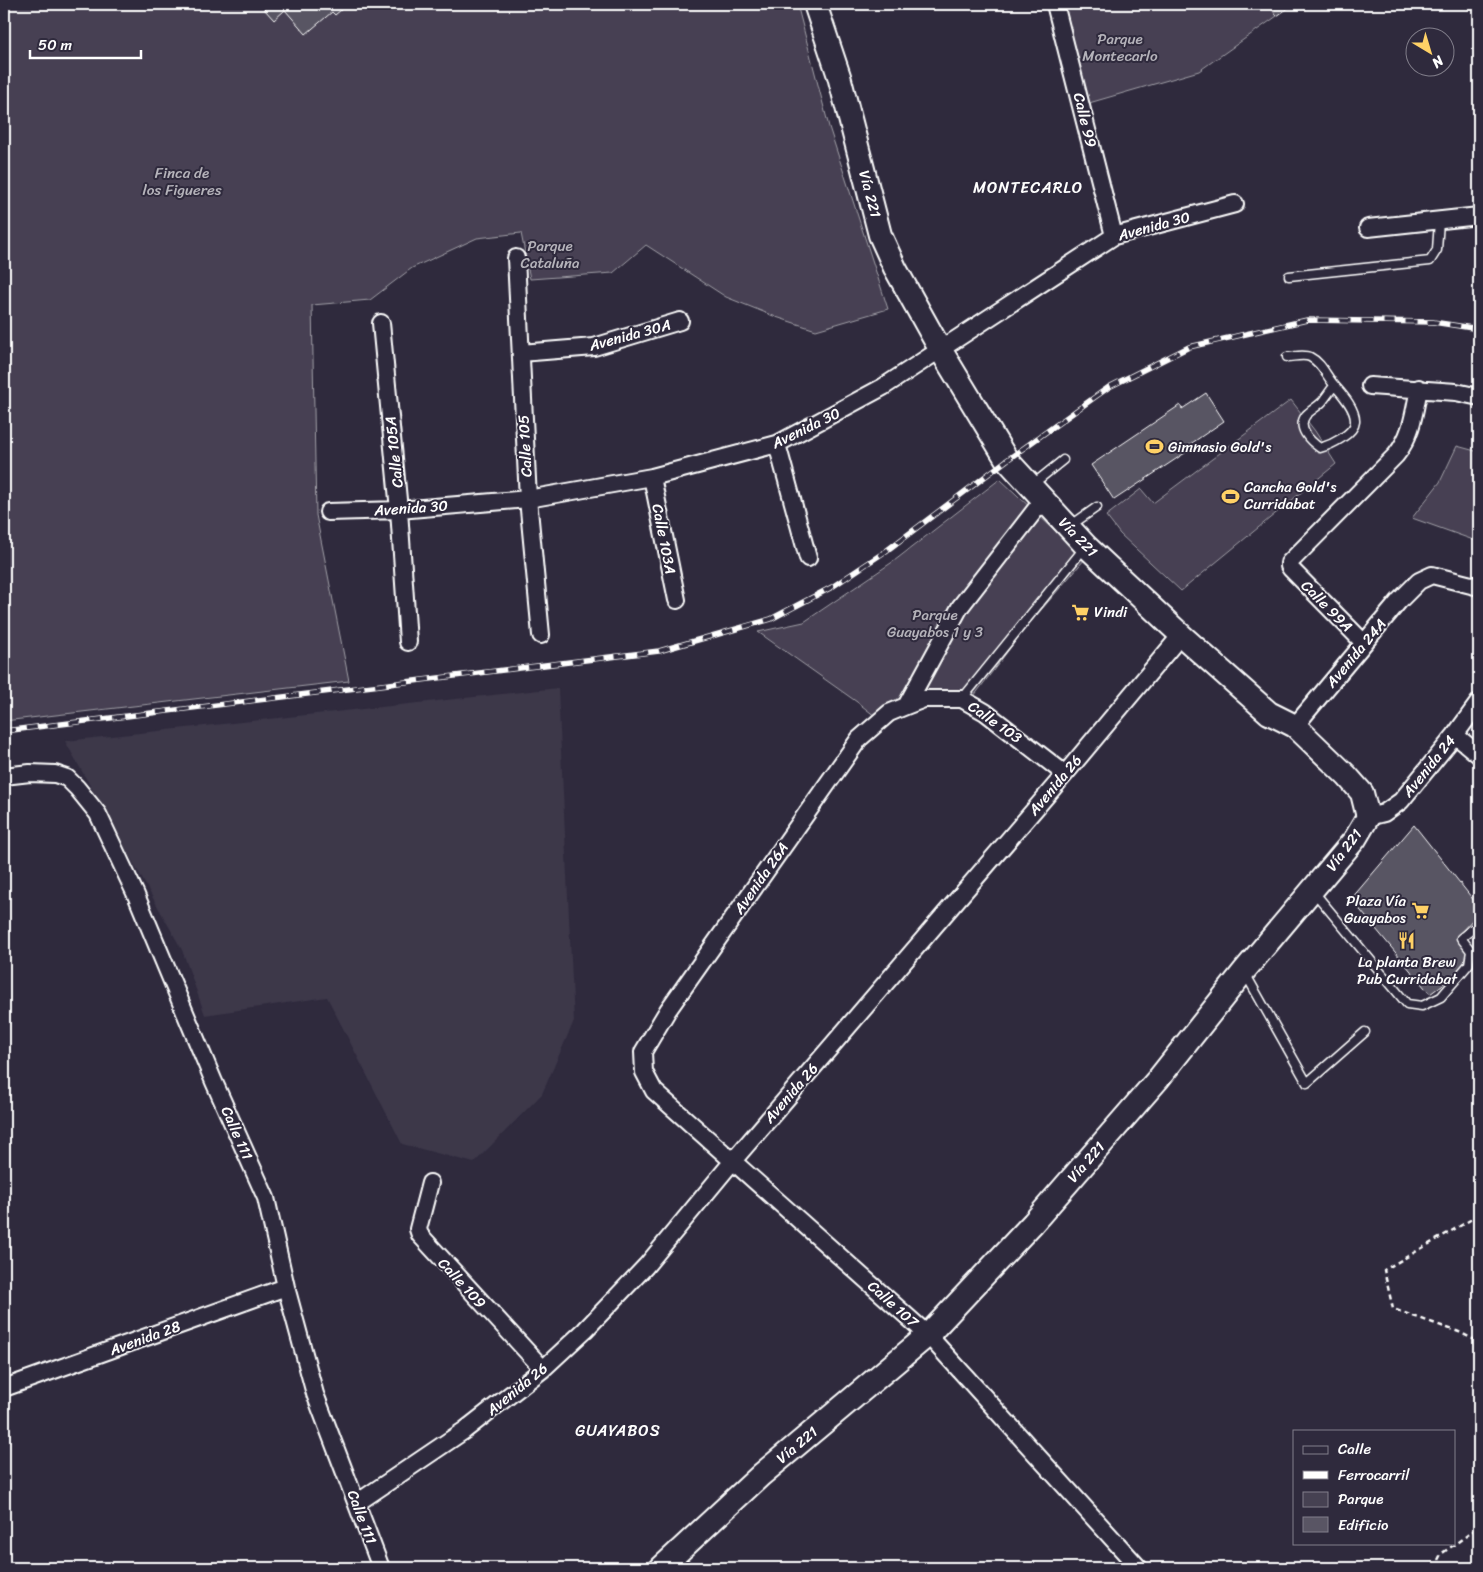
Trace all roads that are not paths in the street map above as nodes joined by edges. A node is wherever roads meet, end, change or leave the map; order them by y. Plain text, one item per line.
1 (815, 4) edge
2 (1055, 4) edge
3 (1235, 204) dead end
4 (1479, 216) edge
5 (1439, 221) junction
6 (1368, 228) dead end
7 (1114, 236) junction
8 (516, 258) dead end
9 (1289, 276) dead end
10 (680, 321) dead end
11 (381, 323) dead end
12 (940, 349) junction
13 (521, 353) junction
14 (1287, 357) dead end
15 (1334, 386) junction
16 (1370, 386) dead end
17 (1419, 388) junction
18 (1479, 397) edge
19 (777, 444) junction
20 (1063, 460) dead end
21 (652, 477) junction
22 (1037, 493) junction
23 (528, 499) junction
24 (1096, 507) dead end
25 (399, 510) junction
26 (328, 512) dead end
27 (1068, 527) junction
28 (1086, 546) junction
29 (808, 558) dead end
30 (1479, 587) edge
31 (676, 600) dead end
32 (540, 635) dead end
33 (1181, 635) junction
34 (408, 642) dead end
35 (1364, 643) junction
36 (962, 699) junction
37 (1479, 702) edge
38 (906, 706) junction
39 (888, 713) joint
40 (1295, 726) junction
41 (1455, 735) junction
42 (1479, 755) edge
43 (1065, 774) junction
44 (4, 776) edge
45 (1368, 817) junction
46 (1313, 890) junction
47 (1479, 924) edge
48 (1244, 971) junction
49 (1365, 1032) dead end
50 (643, 1052) joint
51 (732, 1162) junction
52 (430, 1184) dead end
53 (286, 1287) junction
54 (928, 1335) junction
55 (543, 1370) junction
56 (4, 1388) edge
57 (357, 1503) junction
58 (382, 1568) edge
59 (661, 1568) edge
60 (1139, 1568) edge

1 - 12 main road, Vía 221
2 - 7 street, Calle 99
3 - 7 street, Avenida 30
4 - 5 street
5 - 6 street
5 - 9 lane
7 - 12 street, Avenida 30
8 - 13 street, Calle 105
10 - 13 street, Avenida 30A
11 - 25 street, Calle 105A
12 - 19 street, Avenida 30
12 - 22 main road, Vía 221
13 - 23 street, Calle 105
14 - 15 lane
15 - 15 lane
16 - 17 street
17 - 18 street
17 - 35 street, Calle 99A
19 - 21 street, Avenida 30
19 - 29 street
20 - 22 lane
21 - 23 street, Avenida 30
21 - 31 street, Calle 103A
22 - 27 main road, Vía 221
22 - 38 street
23 - 25 street, Avenida 30
23 - 32 street, Calle 105
24 - 27 lane
25 - 26 street, Avenida 30
25 - 34 street, Calle 105A
27 - 28 main road, Vía 221
28 - 33 main road, Vía 221
28 - 36 lane
30 - 35 street, Avenida 24A
33 - 40 main road, Vía 221
33 - 43 street, Avenida 26
35 - 40 street, Avenida 24A
36 - 38 street, Calle 103
36 - 43 street, Calle 103
37 - 41 street, Avenida 24
38 - 39 street, Calle 103
39 - 50 street, Avenida 26A
40 - 45 main road, Vía 221
41 - 42 street
41 - 45 street, Avenida 24
43 - 51 street, Avenida 26
44 - 53 street, Calle 111
45 - 46 main road, Vía 221
46 - 47 lane
46 - 48 main road, Vía 221
48 - 49 lane
48 - 54 main road, Vía 221
50 - 51 street, Calle 107
51 - 54 street, Calle 107
51 - 55 street, Avenida 26
52 - 55 street, Calle 109
53 - 56 street, Avenida 28
53 - 57 street, Calle 111
54 - 59 main road, Vía 221
54 - 60 street, Calle 107
55 - 57 street, Avenida 26
57 - 58 street, Calle 111

